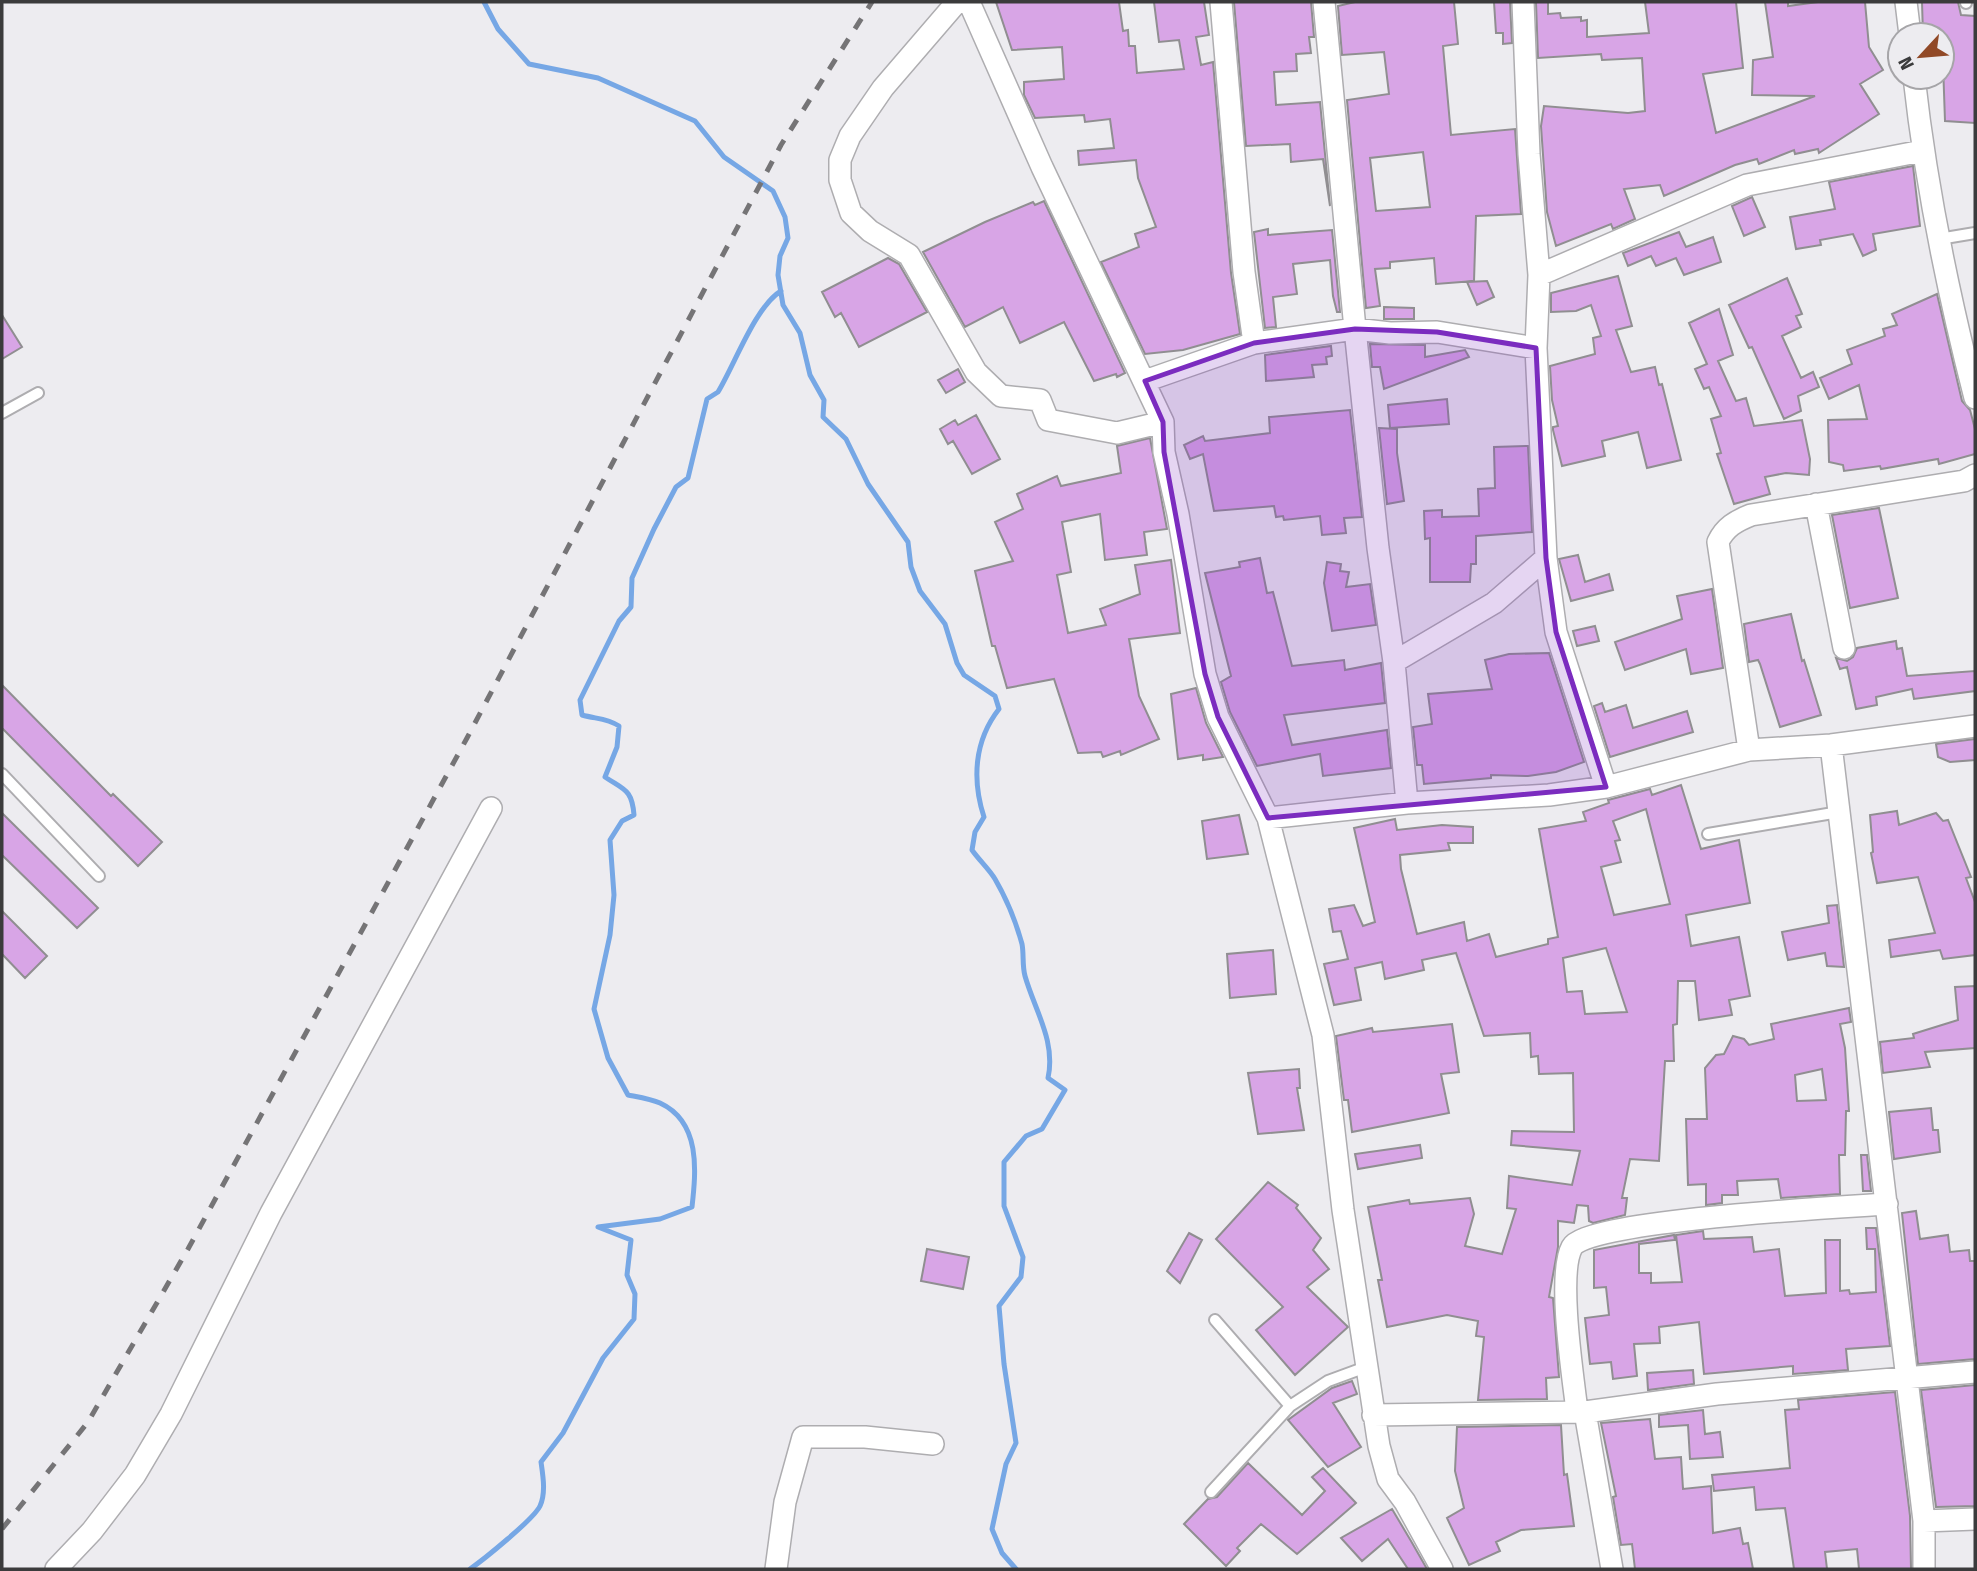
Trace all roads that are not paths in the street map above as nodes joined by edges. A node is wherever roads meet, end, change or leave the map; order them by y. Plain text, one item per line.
1 (957, 2) edge
2 (969, 2) edge
3 (1221, 2) edge
4 (1324, 2) edge
5 (1523, 2) edge
6 (1906, 2) edge
7 (1908, 21) edge
8 (1916, 91) edge
9 (1922, 151) junction
10 (1975, 233) edge
11 (1939, 239) junction
12 (1539, 275) junction
13 (1355, 329) junction
14 (1254, 343) junction
15 (1536, 348) junction
16 (1145, 381) junction
17 (38, 393) dead end
18 (1975, 398) edge
19 (2, 413) edge
20 (1163, 422) junction
21 (1975, 475) edge
22 (1815, 504) junction
23 (1546, 558) junction
24 (1844, 648) dead end
25 (1394, 662) junction
26 (1975, 726) edge
27 (1831, 745) junction
28 (1749, 750) junction
29 (2, 774) edge
30 (1606, 787) junction
31 (1407, 803) junction
32 (491, 808) dead end
33 (1839, 812) junction
34 (1268, 818) junction
35 (1708, 834) dead end
36 (99, 876) dead end
37 (1886, 1204) junction
38 (1215, 1320) dead end
39 (1366, 1367) junction
40 (1975, 1372) edge
41 (1906, 1378) junction
42 (1290, 1406) junction
43 (1581, 1411) junction
44 (1373, 1415) junction
45 (933, 1444) dead end
46 (1210, 1492) dead end
47 (1975, 1519) edge
48 (1924, 1521) junction
49 (55, 1569) edge
50 (776, 1569) edge
51 (1441, 1569) edge
52 (1612, 1569) edge
53 (1924, 1569) edge

1 - 20 street
2 - 16 street
3 - 14 street
4 - 13 street
5 - 12 street
6 - 7 street
8 - 9 street
9 - 11 street
9 - 12 street
10 - 11 lane
11 - 18 street
12 - 15 street
13 - 14 street
13 - 15 street
13 - 25 street
14 - 16 street
15 - 23 street
16 - 20 street
17 - 19 lane
20 - 34 street
21 - 22 street
22 - 24 street
22 - 28 street
23 - 25 street
23 - 30 street
25 - 31 street
26 - 27 street
27 - 28 street
27 - 33 street
28 - 30 street
29 - 36 lane
30 - 31 street
31 - 34 street
32 - 49 street
33 - 35 lane
33 - 37 street
34 - 39 street
37 - 41 street
37 - 43 street
38 - 42 lane
39 - 42 lane
39 - 44 street
40 - 41 street
41 - 43 street
41 - 48 street
42 - 46 lane
43 - 44 street
43 - 52 street
44 - 51 street
45 - 50 street
47 - 48 street
48 - 53 street

